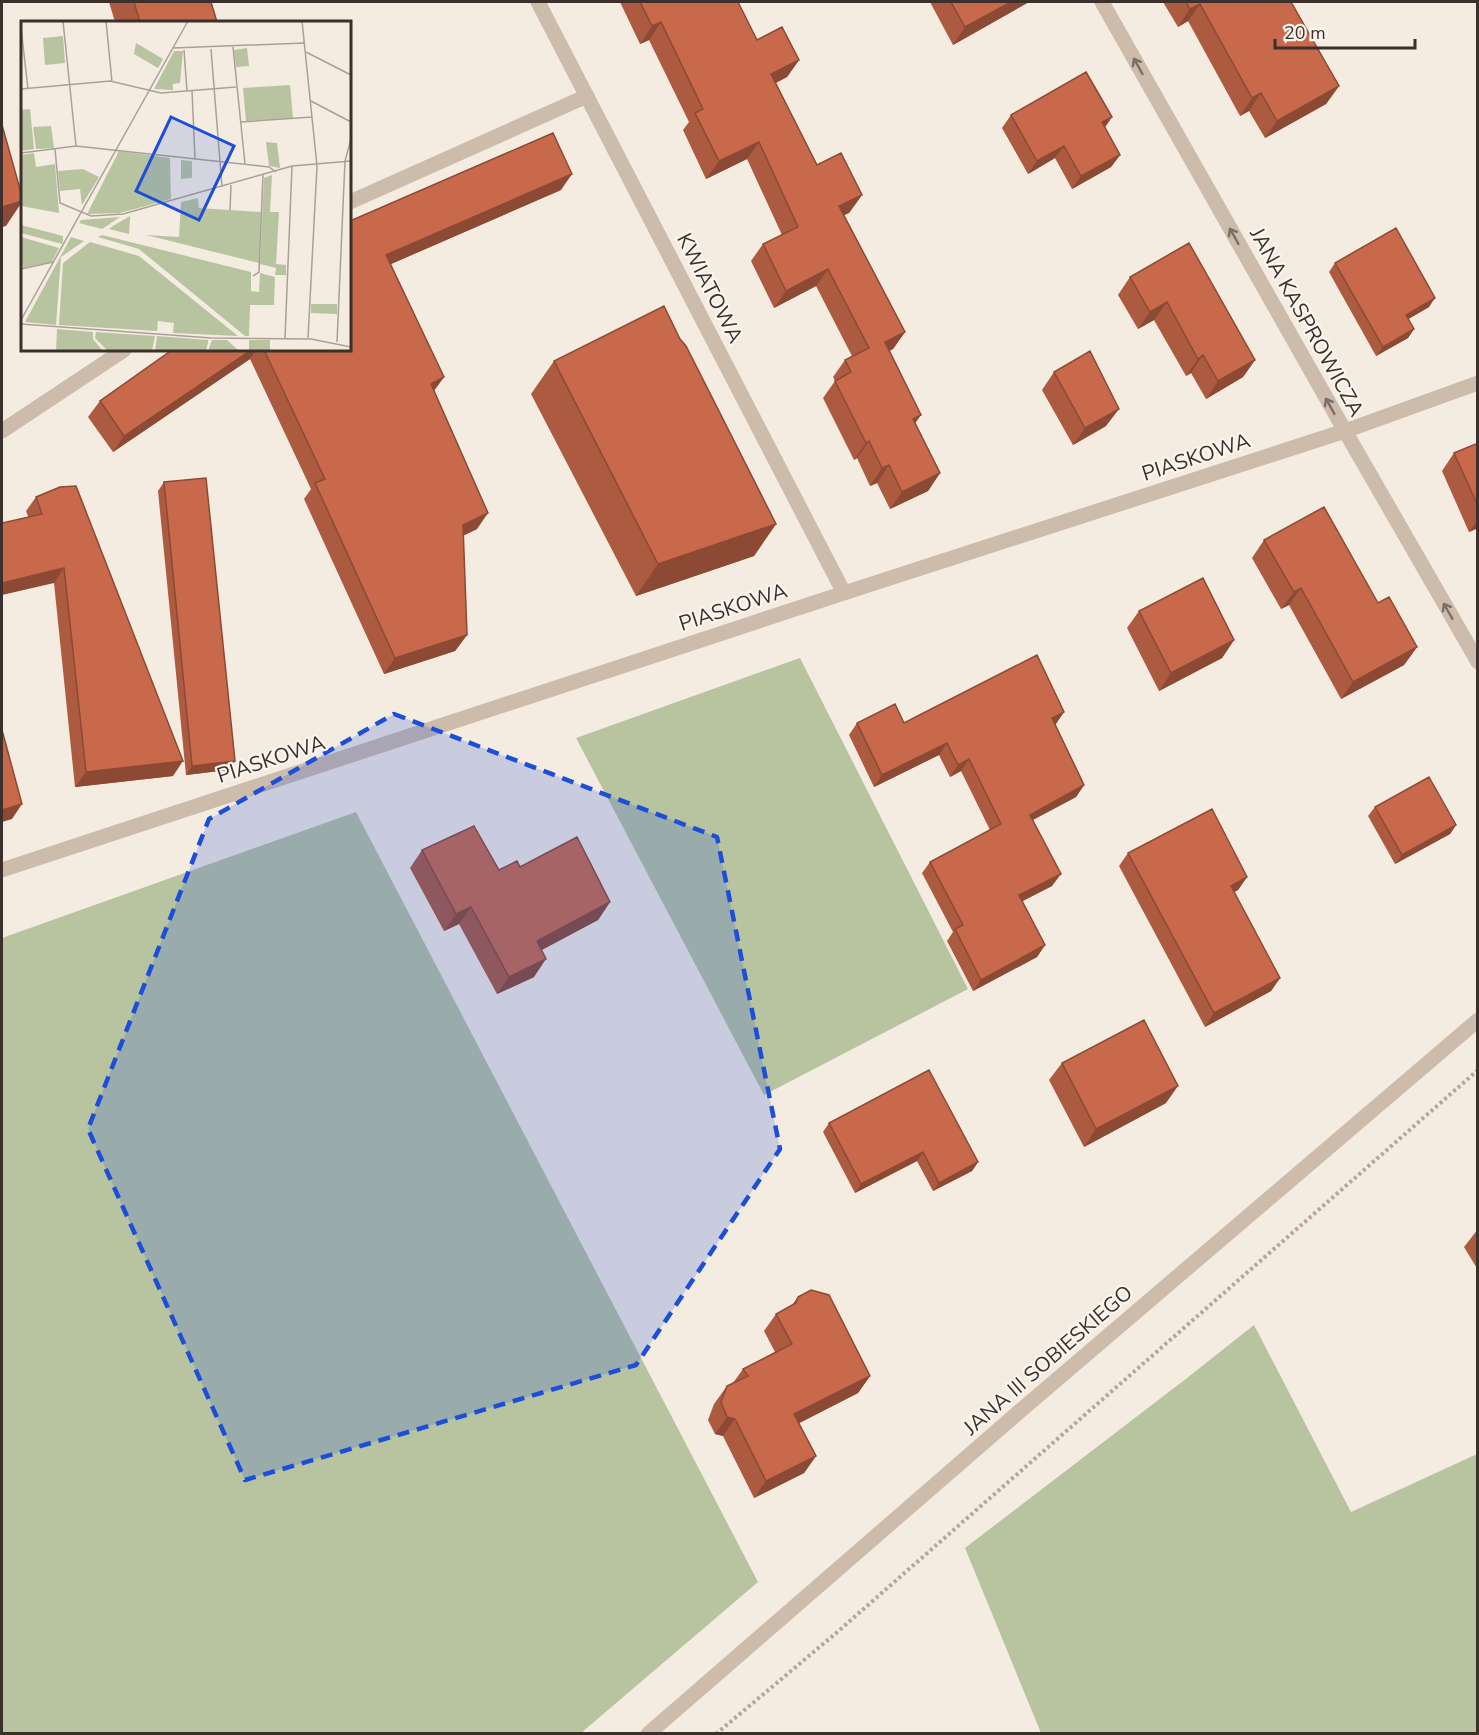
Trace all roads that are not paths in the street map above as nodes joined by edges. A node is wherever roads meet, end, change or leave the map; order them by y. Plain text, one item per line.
1 (538, 2) edge
2 (1102, 2) edge
3 (587, 96) junction
4 (351, 202) edge
5 (122, 351) edge
6 (1478, 383) edge
7 (2, 431) edge
8 (1345, 431) junction
9 (844, 593) junction
10 (1478, 662) edge
11 (2, 870) edge
12 (1478, 1020) edge
13 (648, 1734) edge

1 - 3 street, KWIATOWA
8 -> 2 street, JANA KASPROWICZA
3 - 4 street
3 - 9 street, KWIATOWA
5 - 7 street
6 - 8 street, PIASKOWA
8 - 9 street, PIASKOWA
10 -> 8 street, JANA KASPROWICZA
9 - 11 street, PIASKOWA
12 - 13 street, JANA III SOBIESKIEGO

